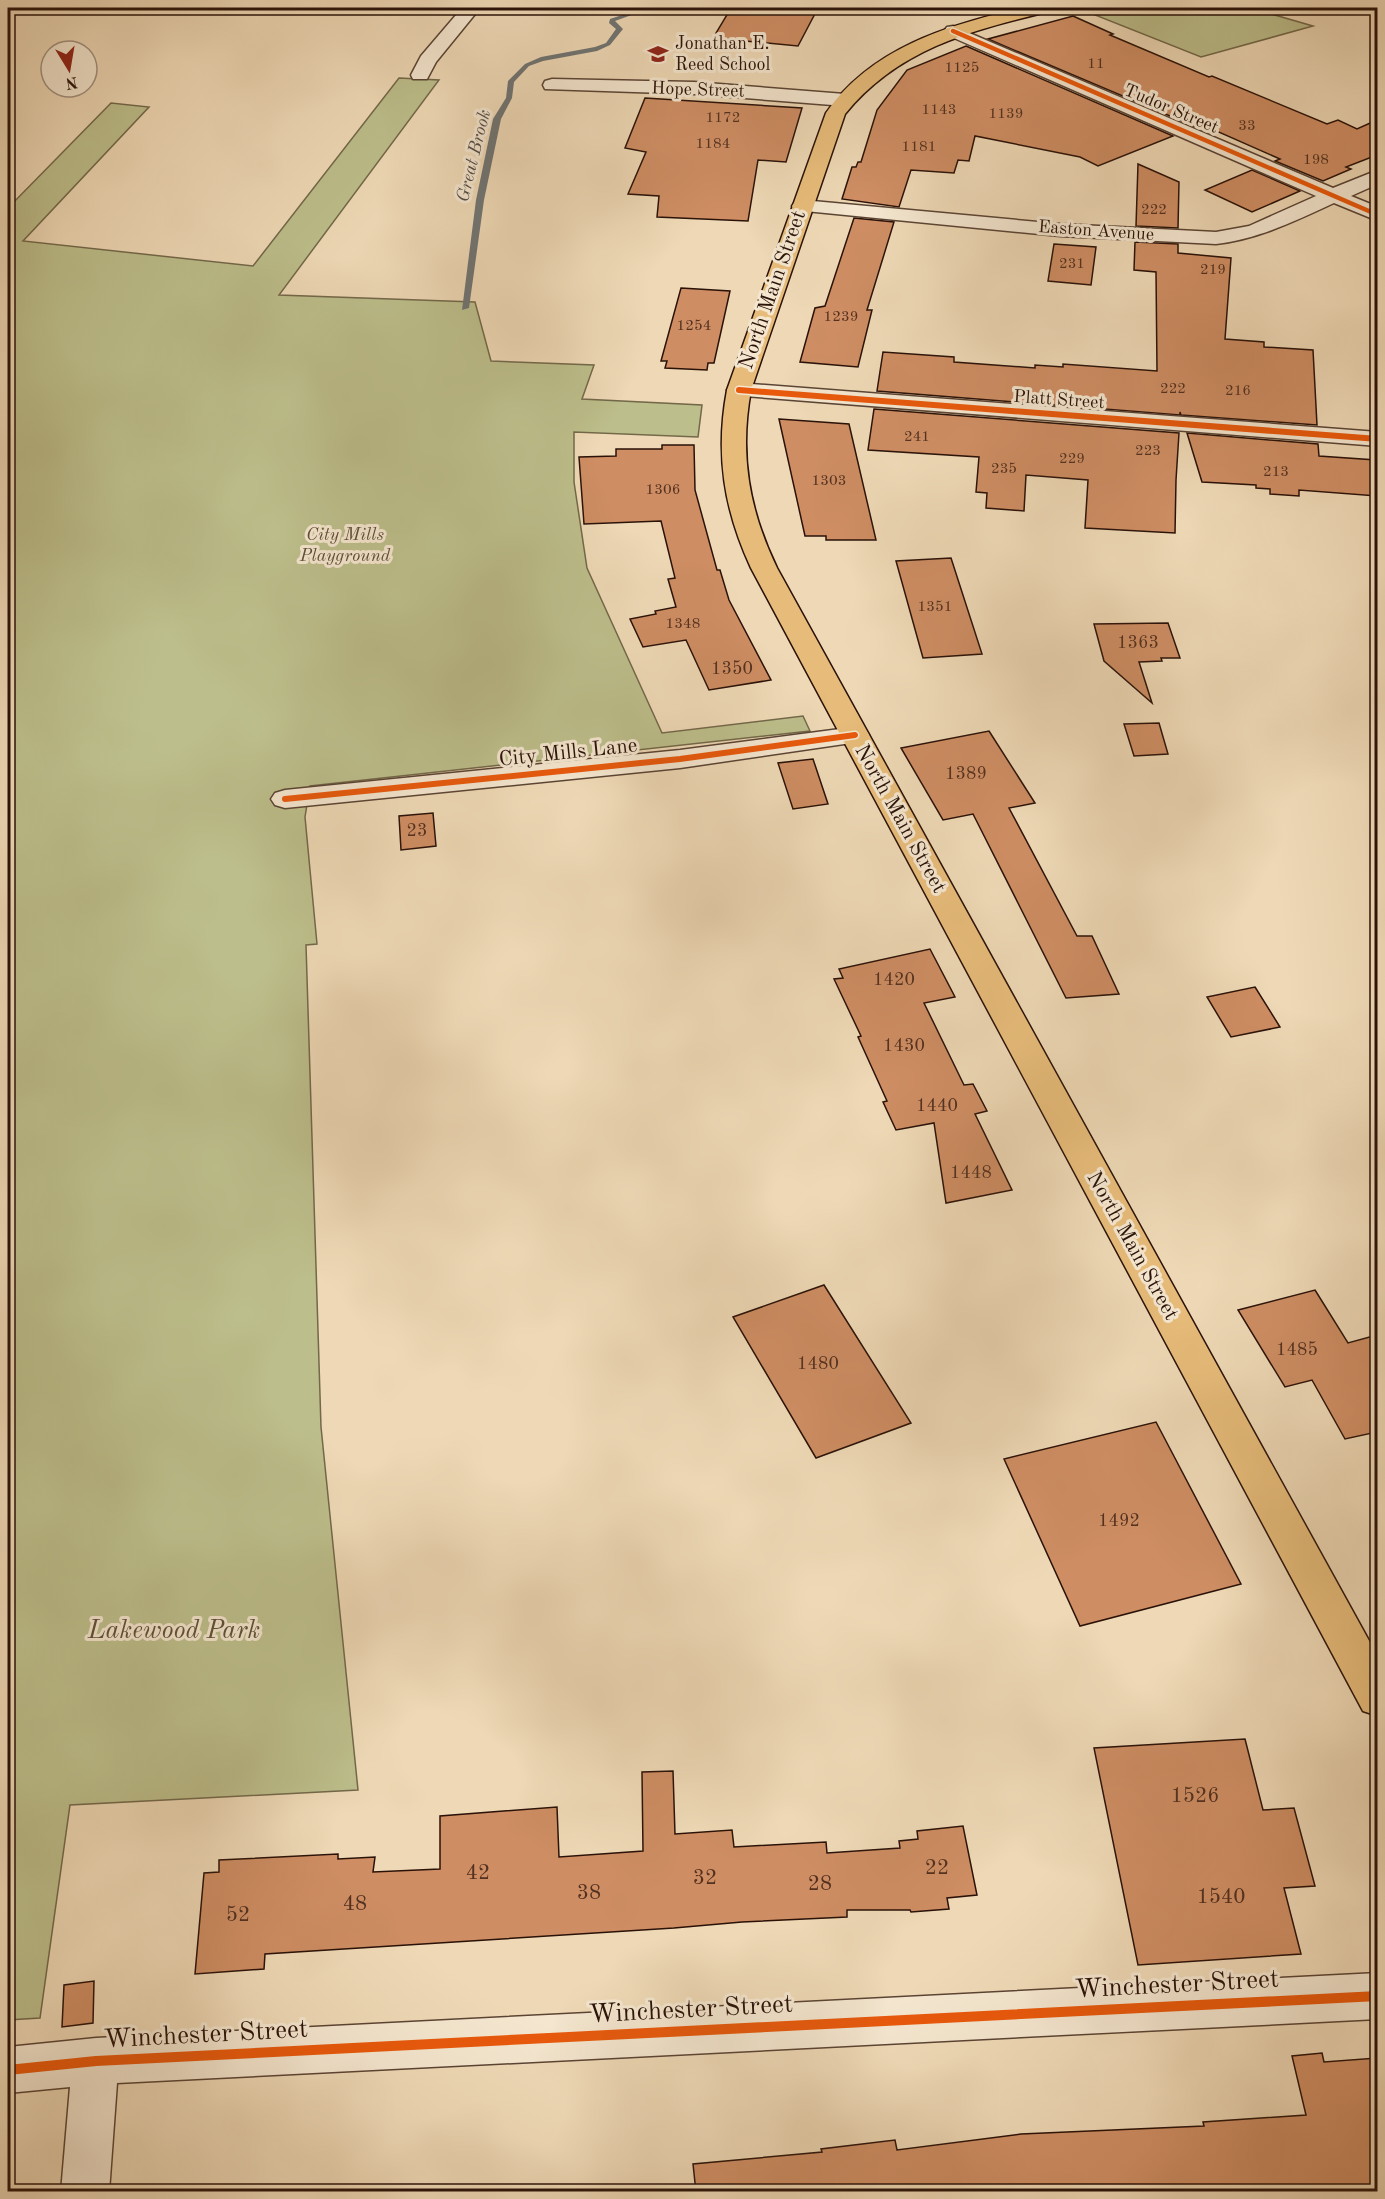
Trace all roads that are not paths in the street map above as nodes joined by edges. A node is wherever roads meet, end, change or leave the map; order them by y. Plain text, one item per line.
1 (471, 8) edge
2 (1041, 8) edge
3 (953, 31) junction
4 (420, 75) dead end
5 (552, 85) dead end
6 (845, 100) junction
7 (1377, 176) edge
8 (1333, 196) junction
9 (802, 206) junction
10 (1377, 215) edge
11 (739, 390) junction
12 (1377, 439) edge
13 (855, 735) junction
14 (285, 799) dead end
15 (1377, 1698) edge
16 (1377, 1996) edge
17 (96, 2061) junction
18 (8, 2070) edge
19 (85, 2192) edge

1 - 4 street
2 - 3 main road, North Main Street
3 - 6 main road, North Main Street
3 - 8 street, Tudor Street
5 - 6 street, Hope Street
6 - 9 main road, North Main Street
7 - 8 street, Easton Avenue
8 - 9 street, Easton Avenue
8 - 10 street, Tudor Street
9 - 11 main road, North Main Street
11 - 12 street, Platt Street
11 - 13 main road, North Main Street
13 - 14 street, City Mills Lane
13 - 15 main road, North Main Street
16 - 17 street, Winchester Street
17 - 18 street, Winchester Street
17 - 19 street

